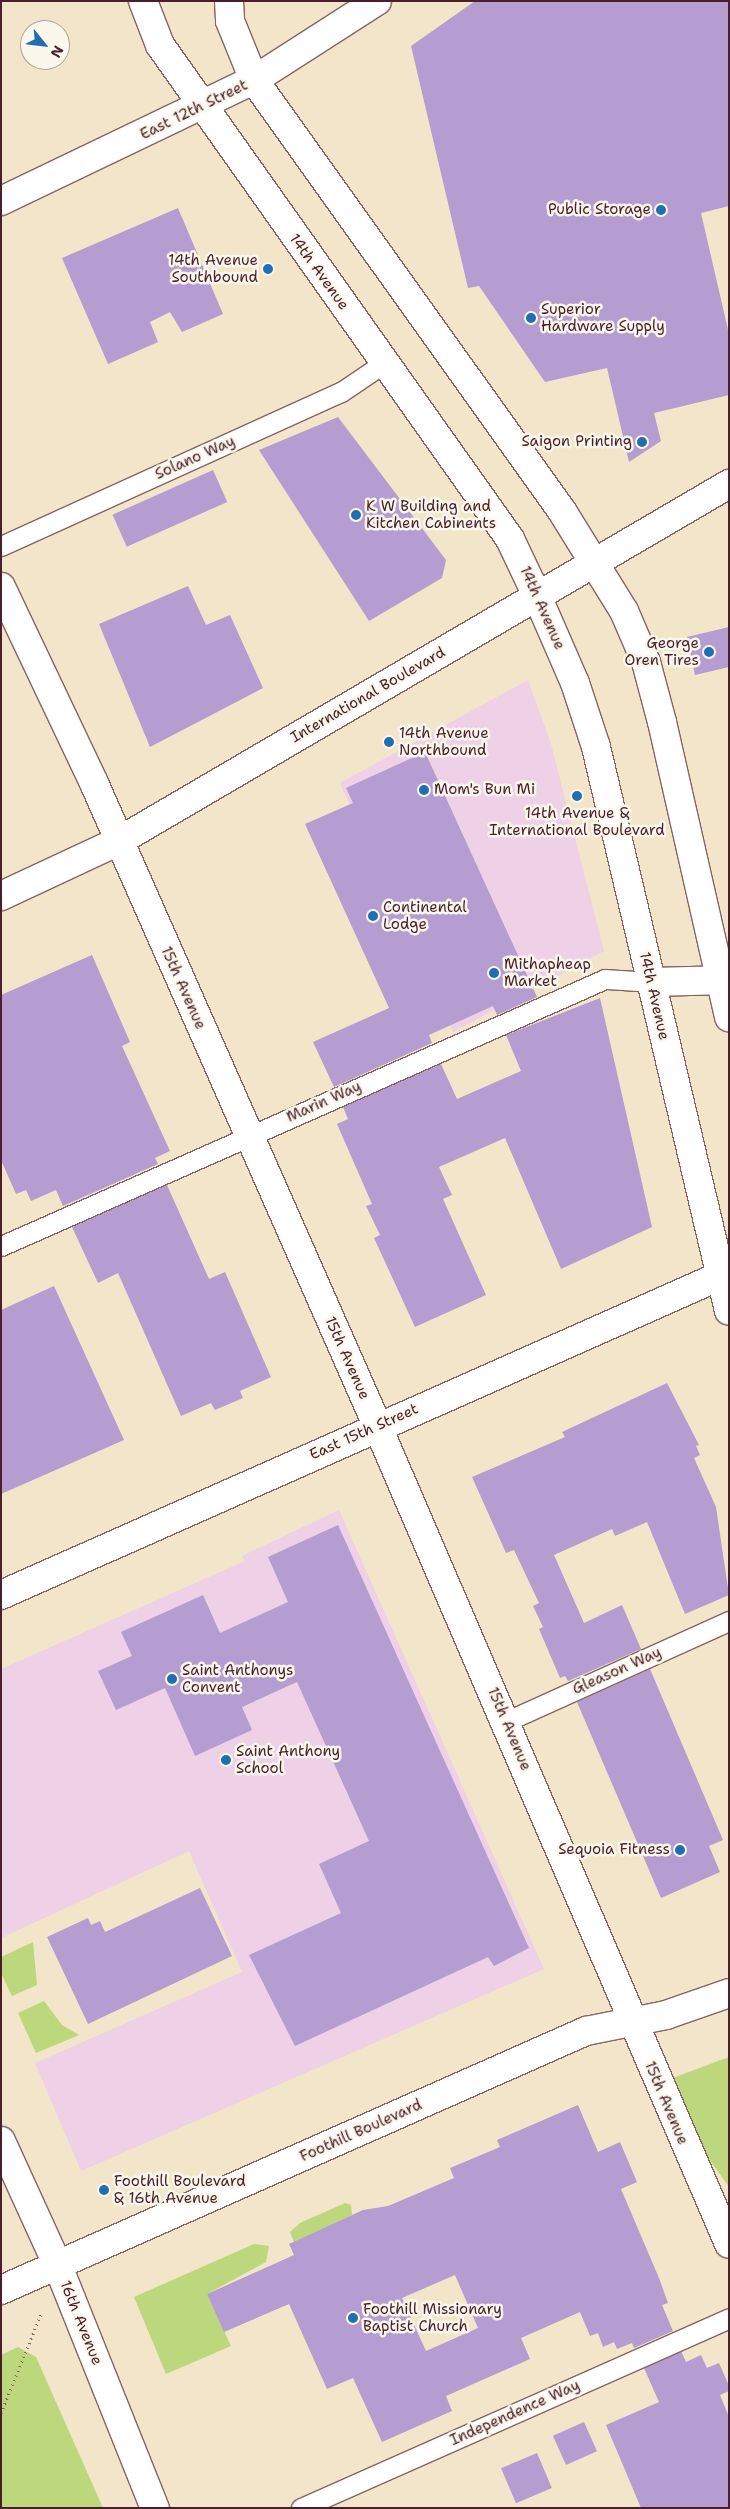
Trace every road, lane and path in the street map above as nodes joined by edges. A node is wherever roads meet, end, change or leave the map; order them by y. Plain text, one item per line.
1 (143, 1) edge
2 (229, 1) edge
3 (377, 1) edge
4 (254, 80) junction
5 (201, 107) junction
6 (1, 201) edge
7 (384, 363) junction
8 (729, 484) edge
9 (1, 546) edge
10 (598, 564) junction
11 (1, 588) edge
12 (538, 598) junction
13 (119, 841) junction
14 (1, 896) edge
15 (725, 981) edge
16 (651, 982) junction
17 (729, 1017) edge
18 (247, 1135) junction
19 (1, 1246) edge
20 (724, 1273) edge
21 (729, 1311) edge
22 (377, 1425) junction
23 (1, 1595) edge
24 (729, 1621) edge
25 (506, 1722) junction
26 (729, 1992) edge
27 (632, 2021) junction
28 (1, 2141) edge
29 (729, 2244) edge
30 (58, 2266) junction
31 (1, 2290) edge
32 (729, 2318) edge
33 (1, 2413) edge
34 (155, 2508) edge
35 (301, 2508) edge

1 - 5 main road, 14th Avenue
2 - 4 main road
3 - 4 main road, East 12th Street
4 - 5 main road, East 12th Street
4 - 10 main road
5 - 6 main road, East 12th Street
5 - 7 main road, 14th Avenue
7 - 9 lane, Solano Way
7 - 12 main road, 14th Avenue
8 - 10 main road, International Boulevard
10 - 12 main road, International Boulevard
10 - 15 main road
11 - 13 main road, 15th Avenue
12 - 13 main road, International Boulevard
12 - 16 main road, 14th Avenue
13 - 14 main road, International Boulevard
13 - 18 main road, 15th Avenue
15 - 16 main road
15 - 17 main road
16 - 18 lane, Marin Way
16 - 20 main road, 14th Avenue
18 - 19 lane, Marin Way
18 - 22 main road, 15th Avenue
20 - 21 main road, 14th Avenue
20 - 22 main road, East 15th Street
22 - 23 main road, East 15th Street
22 - 25 main road, 15th Avenue
24 - 25 lane, Gleason Way
25 - 27 main road, 15th Avenue
26 - 27 main road, Foothill Boulevard
27 - 29 main road, 15th Avenue
27 - 30 main road, Foothill Boulevard
28 - 30 main road, 16th Avenue
30 - 31 main road, Foothill Boulevard
30 - 33 path
30 - 34 main road, 16th Avenue
32 - 35 lane, Independence Way

